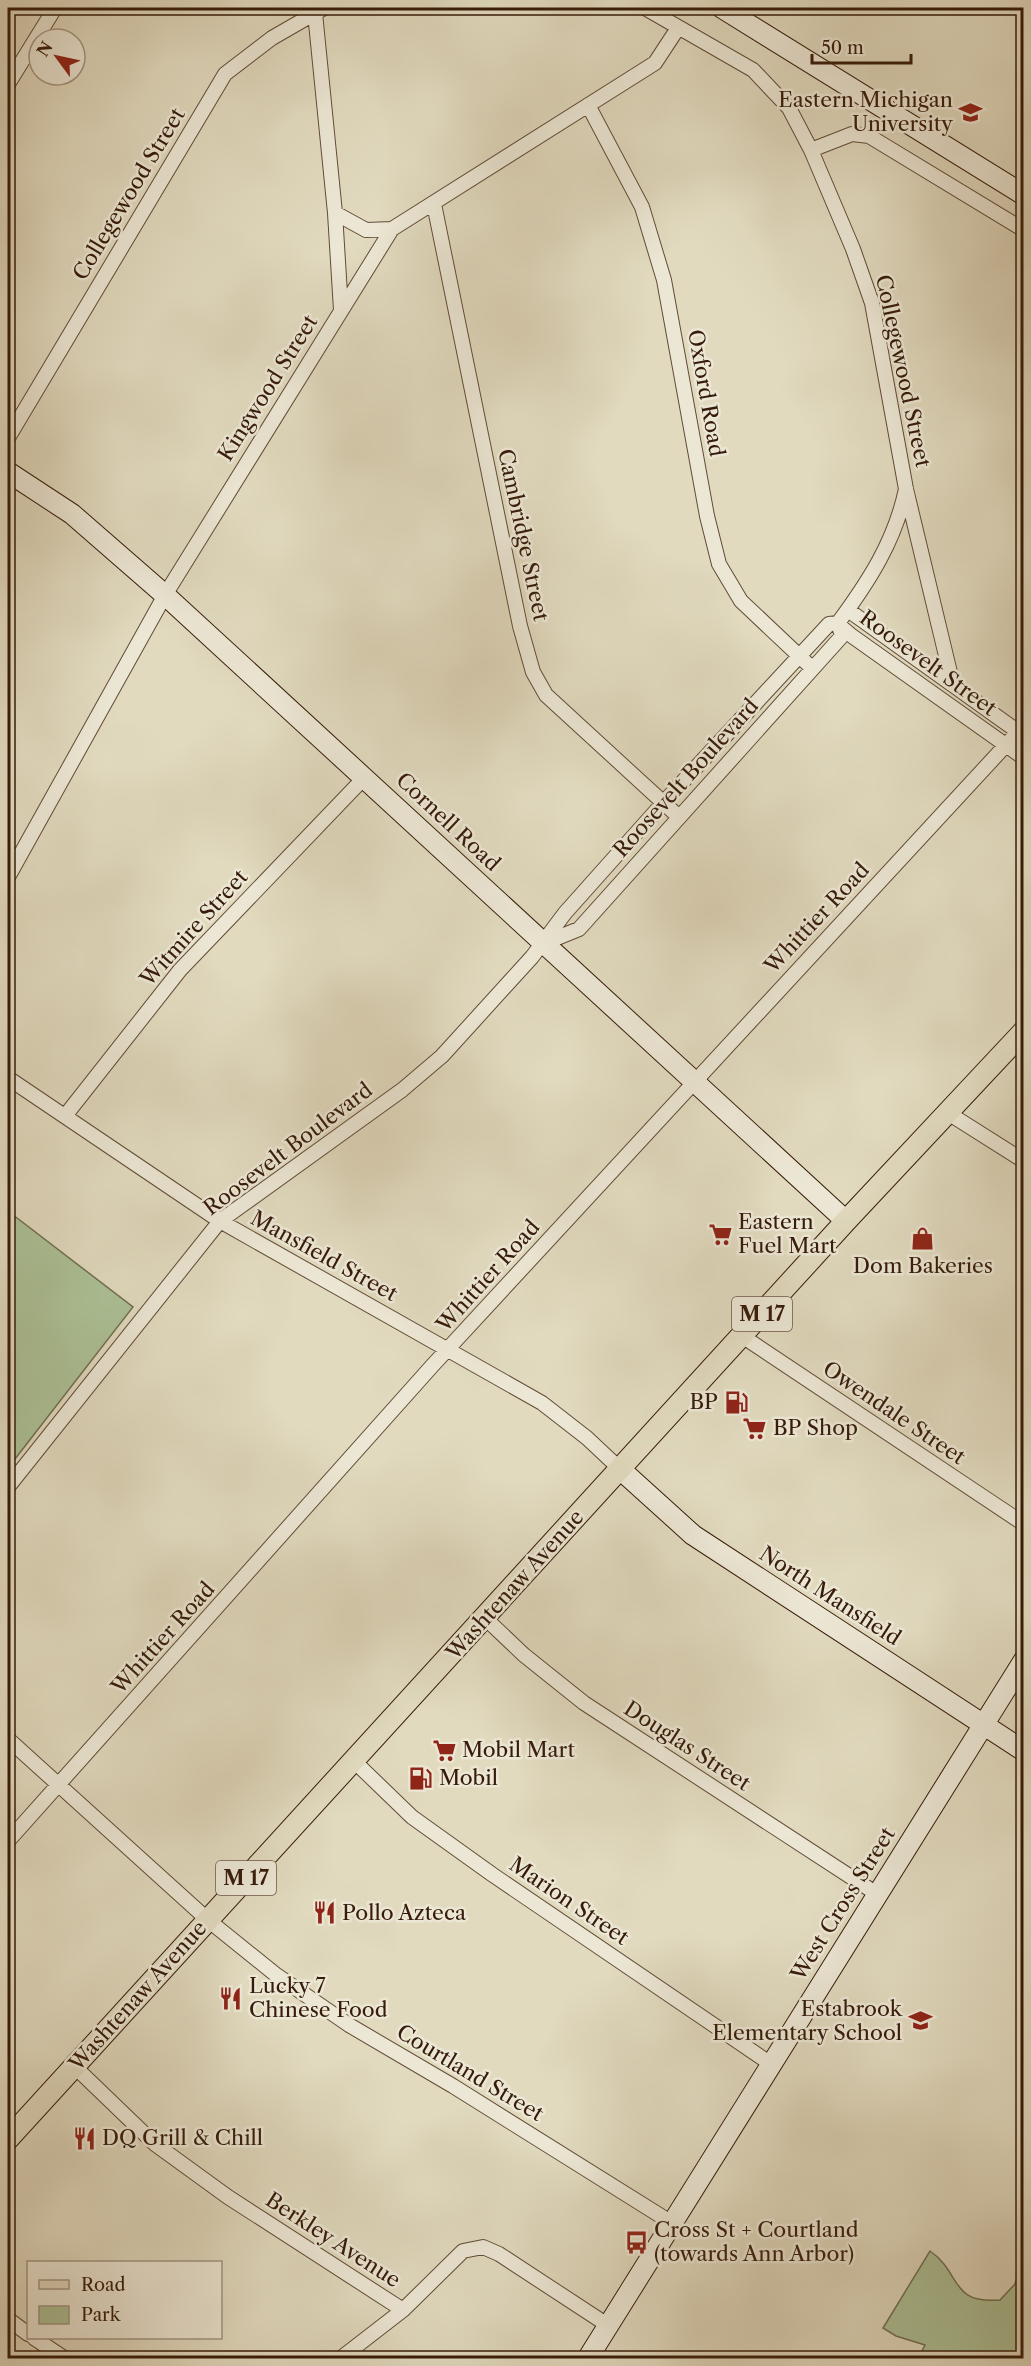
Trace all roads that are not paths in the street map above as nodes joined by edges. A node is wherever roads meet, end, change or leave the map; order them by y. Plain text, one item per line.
1 (55, 8) edge
2 (645, 8) edge
3 (722, 8) edge
4 (319, 10) edge
5 (678, 28) junction
6 (8, 84) edge
7 (588, 105) junction
8 (811, 150) junction
9 (1023, 195) edge
10 (434, 204) junction
11 (335, 213) junction
12 (392, 228) junction
13 (1023, 230) edge
14 (341, 310) junction
15 (8, 438) edge
16 (8, 472) edge
17 (906, 489) junction
18 (165, 595) junction
19 (848, 610) junction
20 (838, 623) junction
21 (799, 655) junction
22 (812, 668) junction
23 (953, 685) junction
24 (943, 700) junction
25 (1021, 734) edge
26 (1006, 746) junction
27 (1023, 758) edge
28 (365, 777) junction
29 (664, 802) junction
30 (679, 817) junction
31 (8, 877) edge
32 (543, 944) junction
33 (1023, 1031) edge
34 (8, 1078) edge
35 (694, 1081) junction
36 (948, 1113) junction
37 (65, 1116) junction
38 (1023, 1161) edge
39 (220, 1221) junction
40 (846, 1221) junction
41 (742, 1336) junction
42 (449, 1350) junction
43 (620, 1468) junction
44 (8, 1487) edge
45 (1023, 1524) edge
46 (485, 1618) junction
47 (1023, 1660) edge
48 (983, 1724) junction
49 (8, 1739) edge
50 (1023, 1751) edge
51 (354, 1761) junction
52 (59, 1786) junction
53 (8, 1841) edge
54 (877, 1894) junction
55 (208, 1920) junction
56 (771, 2064) junction
57 (74, 2066) junction
58 (8, 2139) edge
59 (672, 2223) junction
60 (403, 2310) junction
61 (8, 2319) edge
62 (609, 2326) junction
63 (27, 2333) edge
64 (37, 2339) edge
65 (64, 2358) edge
66 (340, 2358) edge
67 (588, 2358) edge

1 - 6 street
2 - 5 street, Collegewood Street
3 - 9 street
4 - 11 street
4 - 15 street, Collegewood Street
5 - 7 street, Kingwood Street
5 - 8 street, Collegewood Street
7 - 10 street, Kingwood Street
7 - 21 street, Oxford Road
8 - 13 street
8 - 17 street, Collegewood Street
10 - 12 street, Kingwood Street
10 - 29 street, Cambridge Street
11 - 12 street
11 - 14 street
12 - 14 street, Kingwood Street
14 - 18 street, Kingwood Street
16 - 18 street, Cornell Road
17 - 19 street, Roosevelt Boulevard
17 - 23 street, Collegewood Street
18 - 28 street, Cornell Road
18 - 31 street, Kingwood Street
19 - 20 street, Roosevelt Boulevard
19 - 23 street, Roosevelt Street
20 - 21 street, Roosevelt Boulevard
20 - 22 street, Roosevelt Boulevard
20 - 24 street, Roosevelt Street
21 - 22 street, Oxford Road
21 - 29 street, Roosevelt Boulevard
22 - 30 street, Roosevelt Boulevard
23 - 24 street
23 - 25 street, Roosevelt Street
24 - 26 street, Roosevelt Street
25 - 26 street, Whittier Road
26 - 27 street, Roosevelt Street
26 - 35 street, Whittier Road
28 - 32 street, Cornell Road
28 - 37 street, Witmire Street
29 - 30 street, Cambridge Street
29 - 32 street, Roosevelt Boulevard
30 - 32 street, Roosevelt Boulevard
32 - 35 street, Cornell Road
32 - 39 street, Roosevelt Boulevard
33 - 36 main road, Washtenaw Avenue / M 17
34 - 37 street, Mansfield Street
35 - 40 street, Cornell Road
35 - 42 street, Whittier Road
36 - 38 street
36 - 40 main road, Washtenaw Avenue / M 17
37 - 39 street, Mansfield Street
39 - 42 street, Mansfield Street
39 - 44 street, Roosevelt Boulevard
40 - 41 main road, Washtenaw Avenue / M 17
41 - 43 main road, Washtenaw Avenue / M 17
41 - 45 street, Owendale Street
42 - 43 street, Mansfield Street
42 - 52 street, Whittier Road
43 - 46 main road, Washtenaw Avenue / M 17
43 - 48 street, North Mansfield
46 - 51 main road, Washtenaw Avenue / M 17
46 - 54 street, Douglas Street
47 - 48 street, West Cross Street
48 - 50 street, North Mansfield
48 - 54 street, West Cross Street
49 - 52 street, Courtland Street
51 - 55 main road, Washtenaw Avenue / M 17
51 - 56 street, Marion Street
52 - 53 street, Whittier Road
52 - 55 street, Courtland Street
54 - 56 street, West Cross Street
55 - 57 main road, Washtenaw Avenue / M 17
55 - 59 street, Courtland Street
56 - 59 street, West Cross Street
57 - 58 main road, Washtenaw Avenue / M 17
57 - 60 street, Berkley Avenue
59 - 62 street, West Cross Street
60 - 62 street, Berkley Avenue
60 - 66 street
61 - 63 street
62 - 67 street, West Cross Street
64 - 65 street

